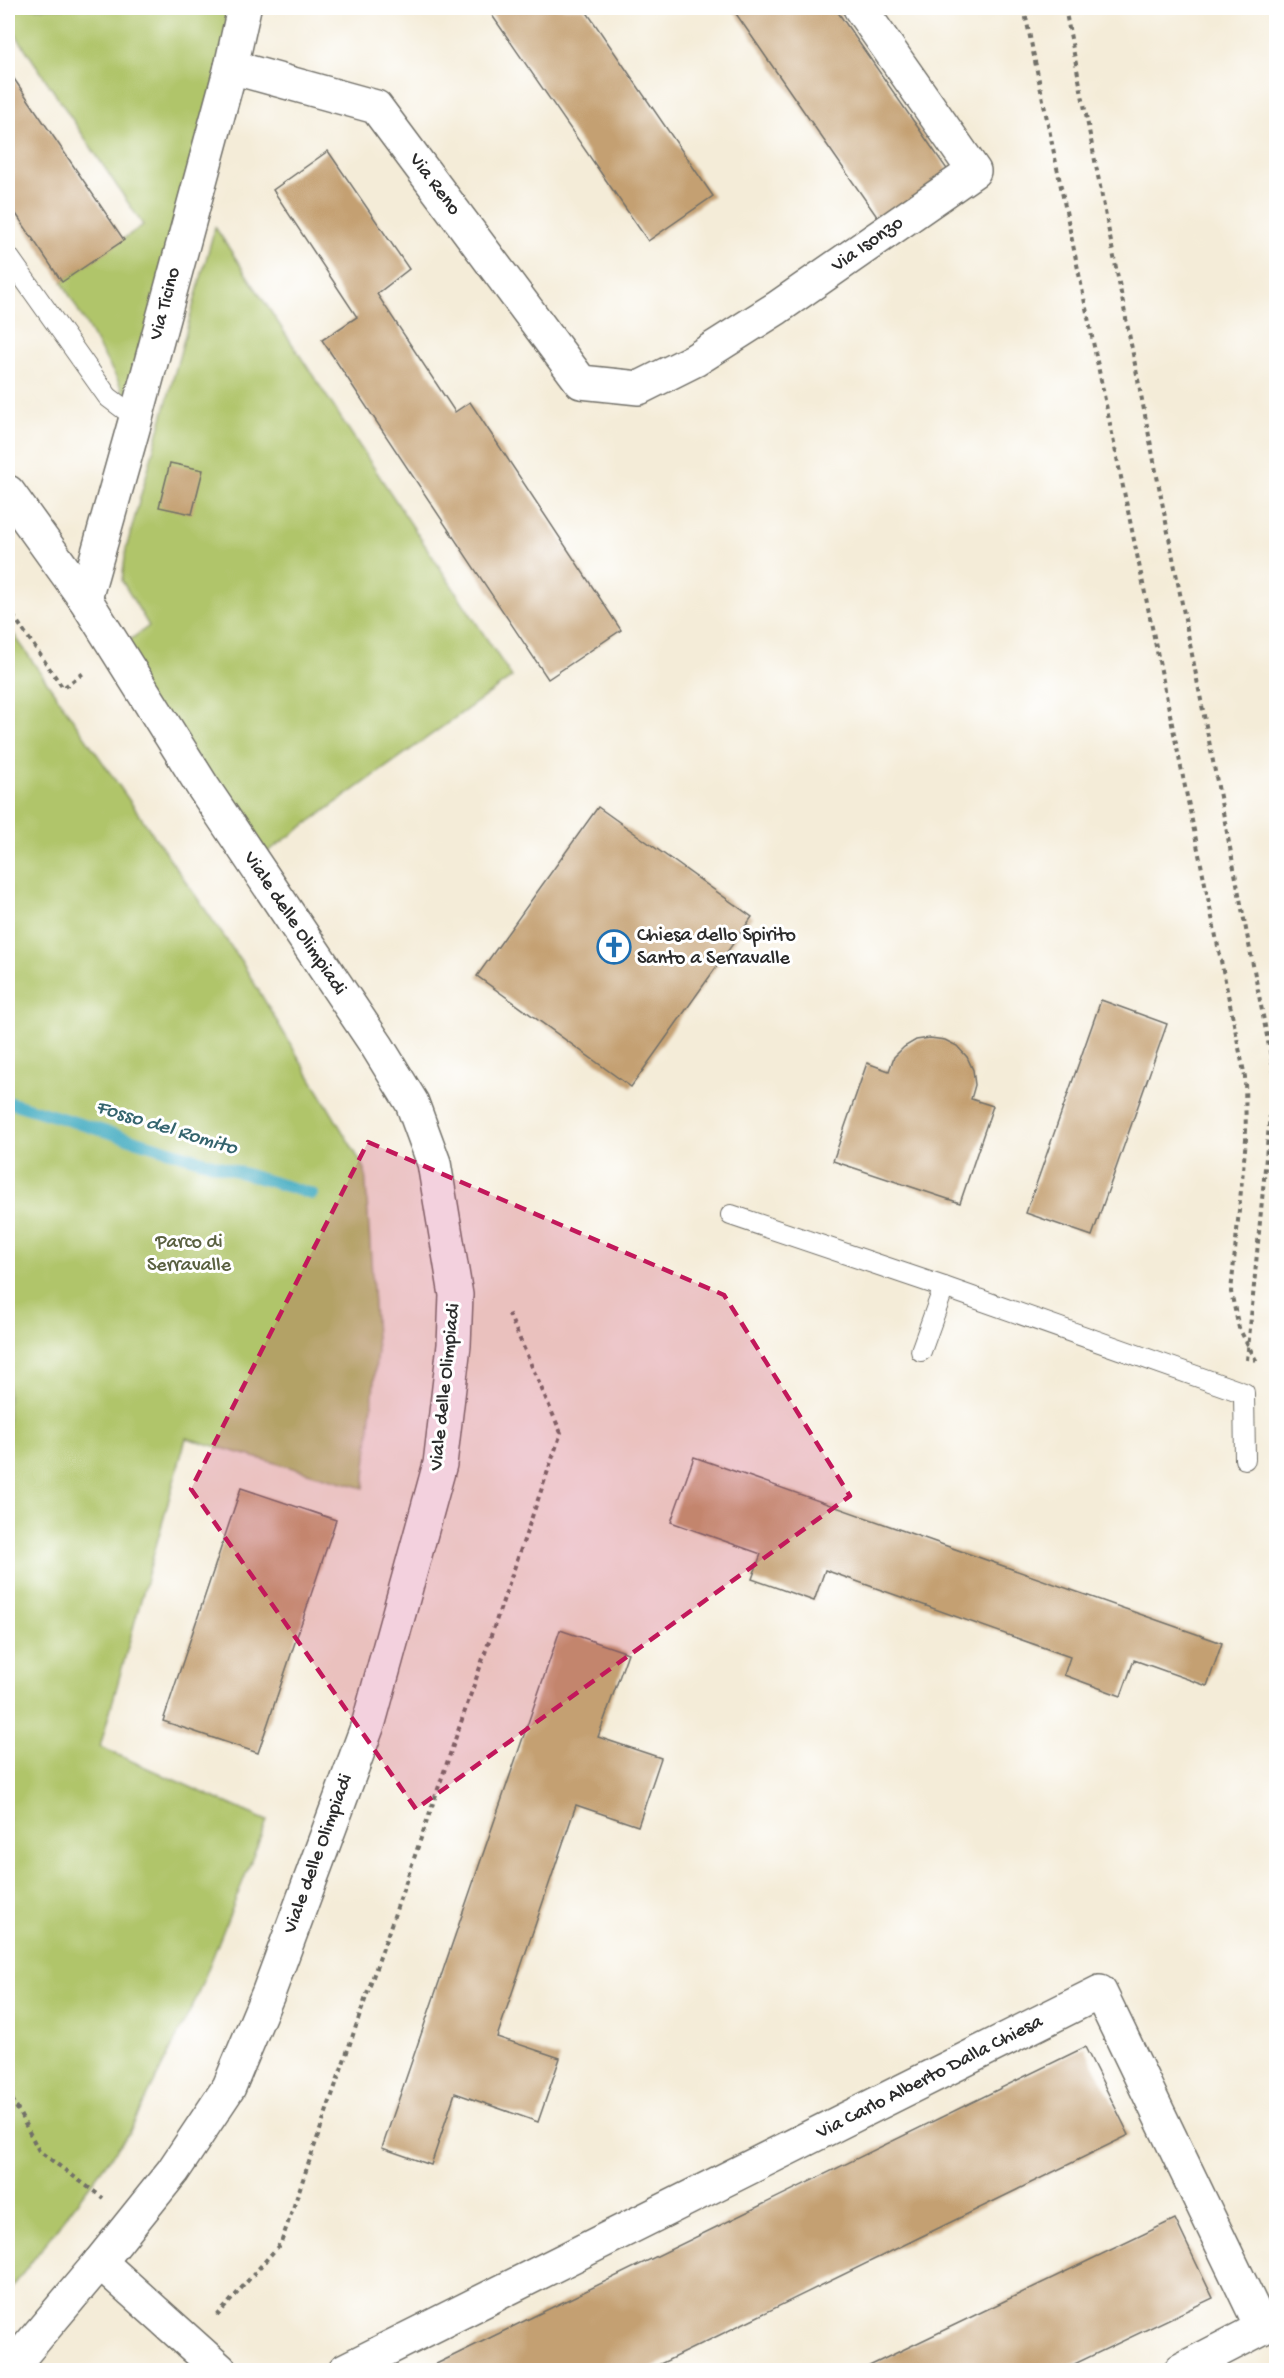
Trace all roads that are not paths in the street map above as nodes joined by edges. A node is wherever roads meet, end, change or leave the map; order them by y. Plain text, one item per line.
1 (244, 8) edge
2 (861, 8) edge
3 (231, 68) junction
4 (8, 256) edge
5 (581, 382) joint
6 (136, 418) junction
7 (8, 492) edge
8 (85, 600) junction
9 (731, 1215) dead end
10 (944, 1287) junction
11 (921, 1351) dead end
12 (1245, 1460) dead end
13 (100, 2262) junction
14 (9, 2370) edge
15 (220, 2370) edge
16 (345, 2370) edge
17 (1181, 2370) edge

1 - 3 street, Via Ticino
2 - 5 street, Via Isonzo
3 - 5 street, Via Reno
3 - 6 street, Via Ticino
4 - 6 lane
6 - 8 street, Via Ticino
7 - 8 street, Viale delle Olimpiadi
8 - 13 street, Viale delle Olimpiadi
9 - 10 lane
10 - 11 lane
10 - 12 lane
13 - 14 street, Viale delle Olimpiadi
13 - 15 street
16 - 17 street, Via Carlo Alberto Dalla Chiesa

